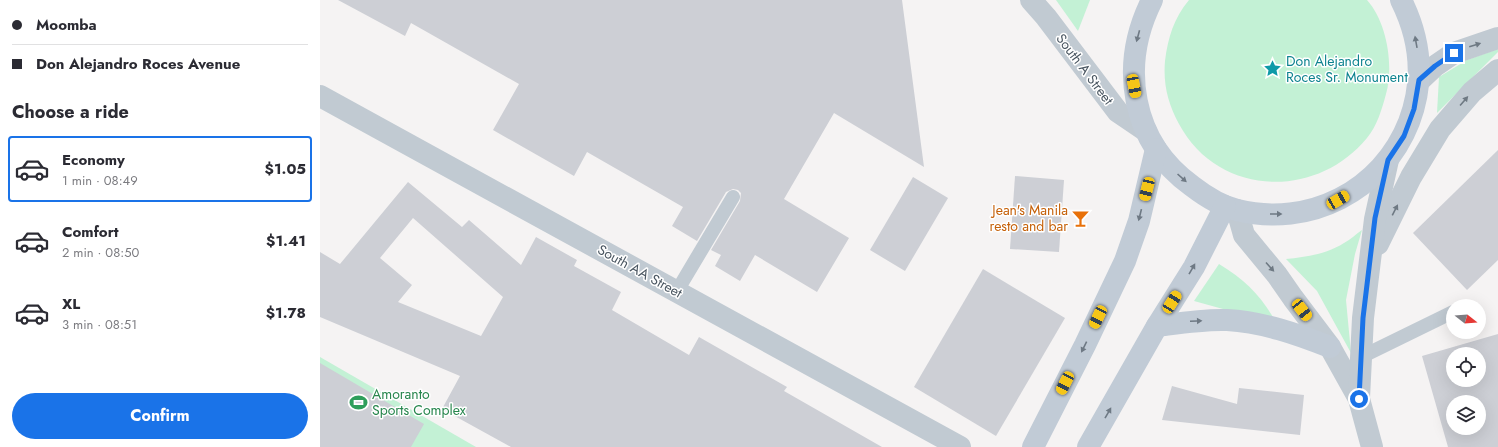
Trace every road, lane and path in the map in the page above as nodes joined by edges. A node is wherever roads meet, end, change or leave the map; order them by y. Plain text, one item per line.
1 (1031, 0) edge
2 (1152, 0) edge
3 (1401, 0) edge
4 (1498, 38) edge
5 (1498, 70) edge
6 (1419, 80) junction
7 (320, 96) edge
8 (1151, 140) junction
9 (1388, 160) junction
10 (733, 197) dead end
11 (1231, 208) junction
12 (1371, 257) junction
13 (677, 291) junction
14 (1446, 315) edge
15 (1157, 326) junction
16 (1330, 347) junction
17 (1361, 357) junction
18 (1359, 399) junction
19 (960, 447) edge
20 (1033, 447) edge
21 (1088, 447) edge
22 (1372, 447) edge

1 - 8 street, South A Street
2 -> 8 main road
6 -> 3 main road
6 -> 4 street
12 -> 5 street
6 - 9 main road
7 - 13 street, South AA Street
8 -> 11 main road
8 -> 20 main road
11 -> 9 main road
9 - 12 street
10 - 13 lane
15 -> 11 main road
11 -> 16 street
12 - 17 street
13 - 19 street, South AA Street
14 - 17 lane
15 -> 16 main road
21 -> 15 main road
16 - 18 street
17 - 18 street
18 - 22 street

